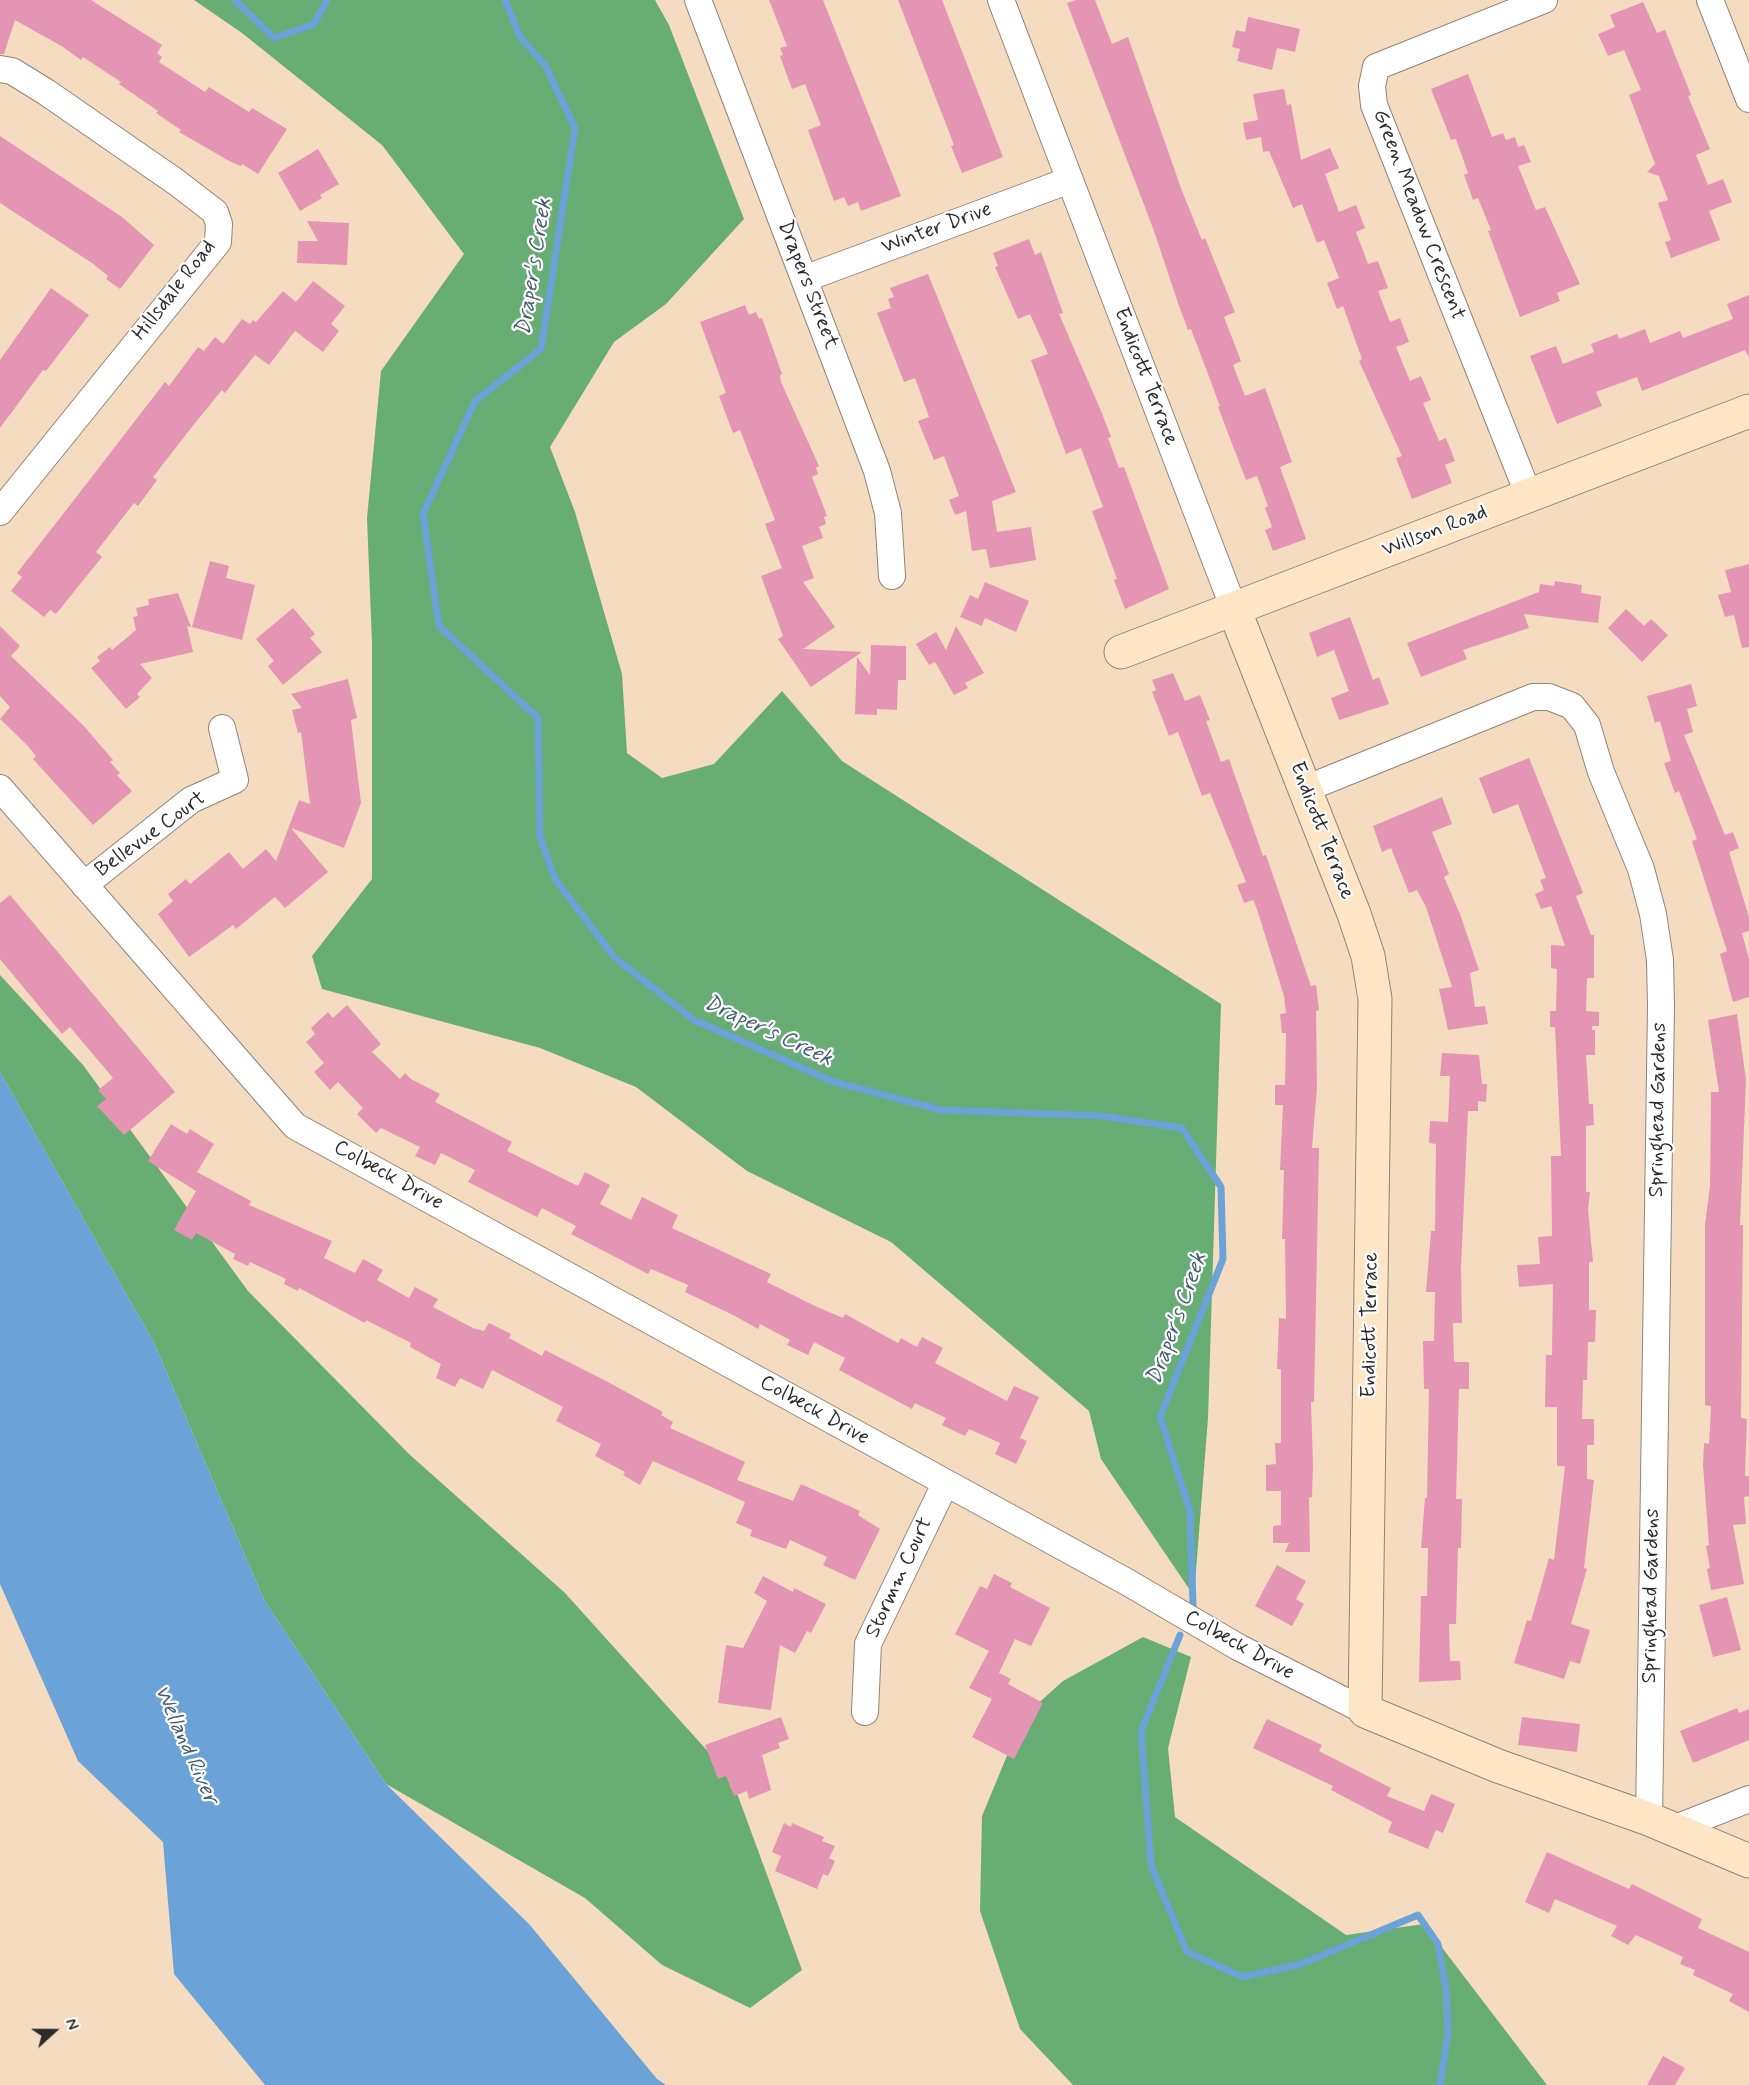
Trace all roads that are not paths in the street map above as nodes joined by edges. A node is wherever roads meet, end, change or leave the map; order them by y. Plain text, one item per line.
1 (698, 0) edge
2 (1001, 0) edge
3 (1544, 0) edge
4 (1710, 0) edge
5 (0, 69) edge
6 (1749, 99) edge
7 (1070, 180) junction
8 (804, 279) junction
9 (1749, 411) edge
10 (1529, 496) junction
11 (0, 512) edge
12 (892, 576) dead end
13 (1234, 609) junction
14 (1121, 652) dead end
15 (222, 728) dead end
16 (0, 788) edge
17 (1305, 789) junction
18 (84, 885) junction
19 (945, 1484) junction
20 (1365, 1711) junction
21 (865, 1712) dead end
22 (1749, 1799) edge
23 (1661, 1824) junction
24 (1749, 1861) edge

1 - 8 street, Drapers Street
2 - 7 street, Endicott Terrace
3 - 10 street, Green Meadow Crescent
4 - 6 street
5 - 11 street, Hillsdale Road
7 - 8 street, Winter Drive
7 - 13 street, Endicott Terrace
8 - 12 street, Drapers Street
9 - 10 street, Willson Road
10 - 13 street, Willson Road
13 - 14 street, Willson Road
13 - 17 street, Endicott Terrace
15 - 18 street, Bellevue Court
16 - 18 street, Colbeck Drive
17 - 20 street, Endicott Terrace
17 - 23 street, Springhead Gardens
18 - 19 street, Colbeck Drive
19 - 20 street, Colbeck Drive
19 - 21 street, Stormm Court
20 - 23 street, Colbeck Drive
22 - 23 street
23 - 24 street, Colbeck Drive

